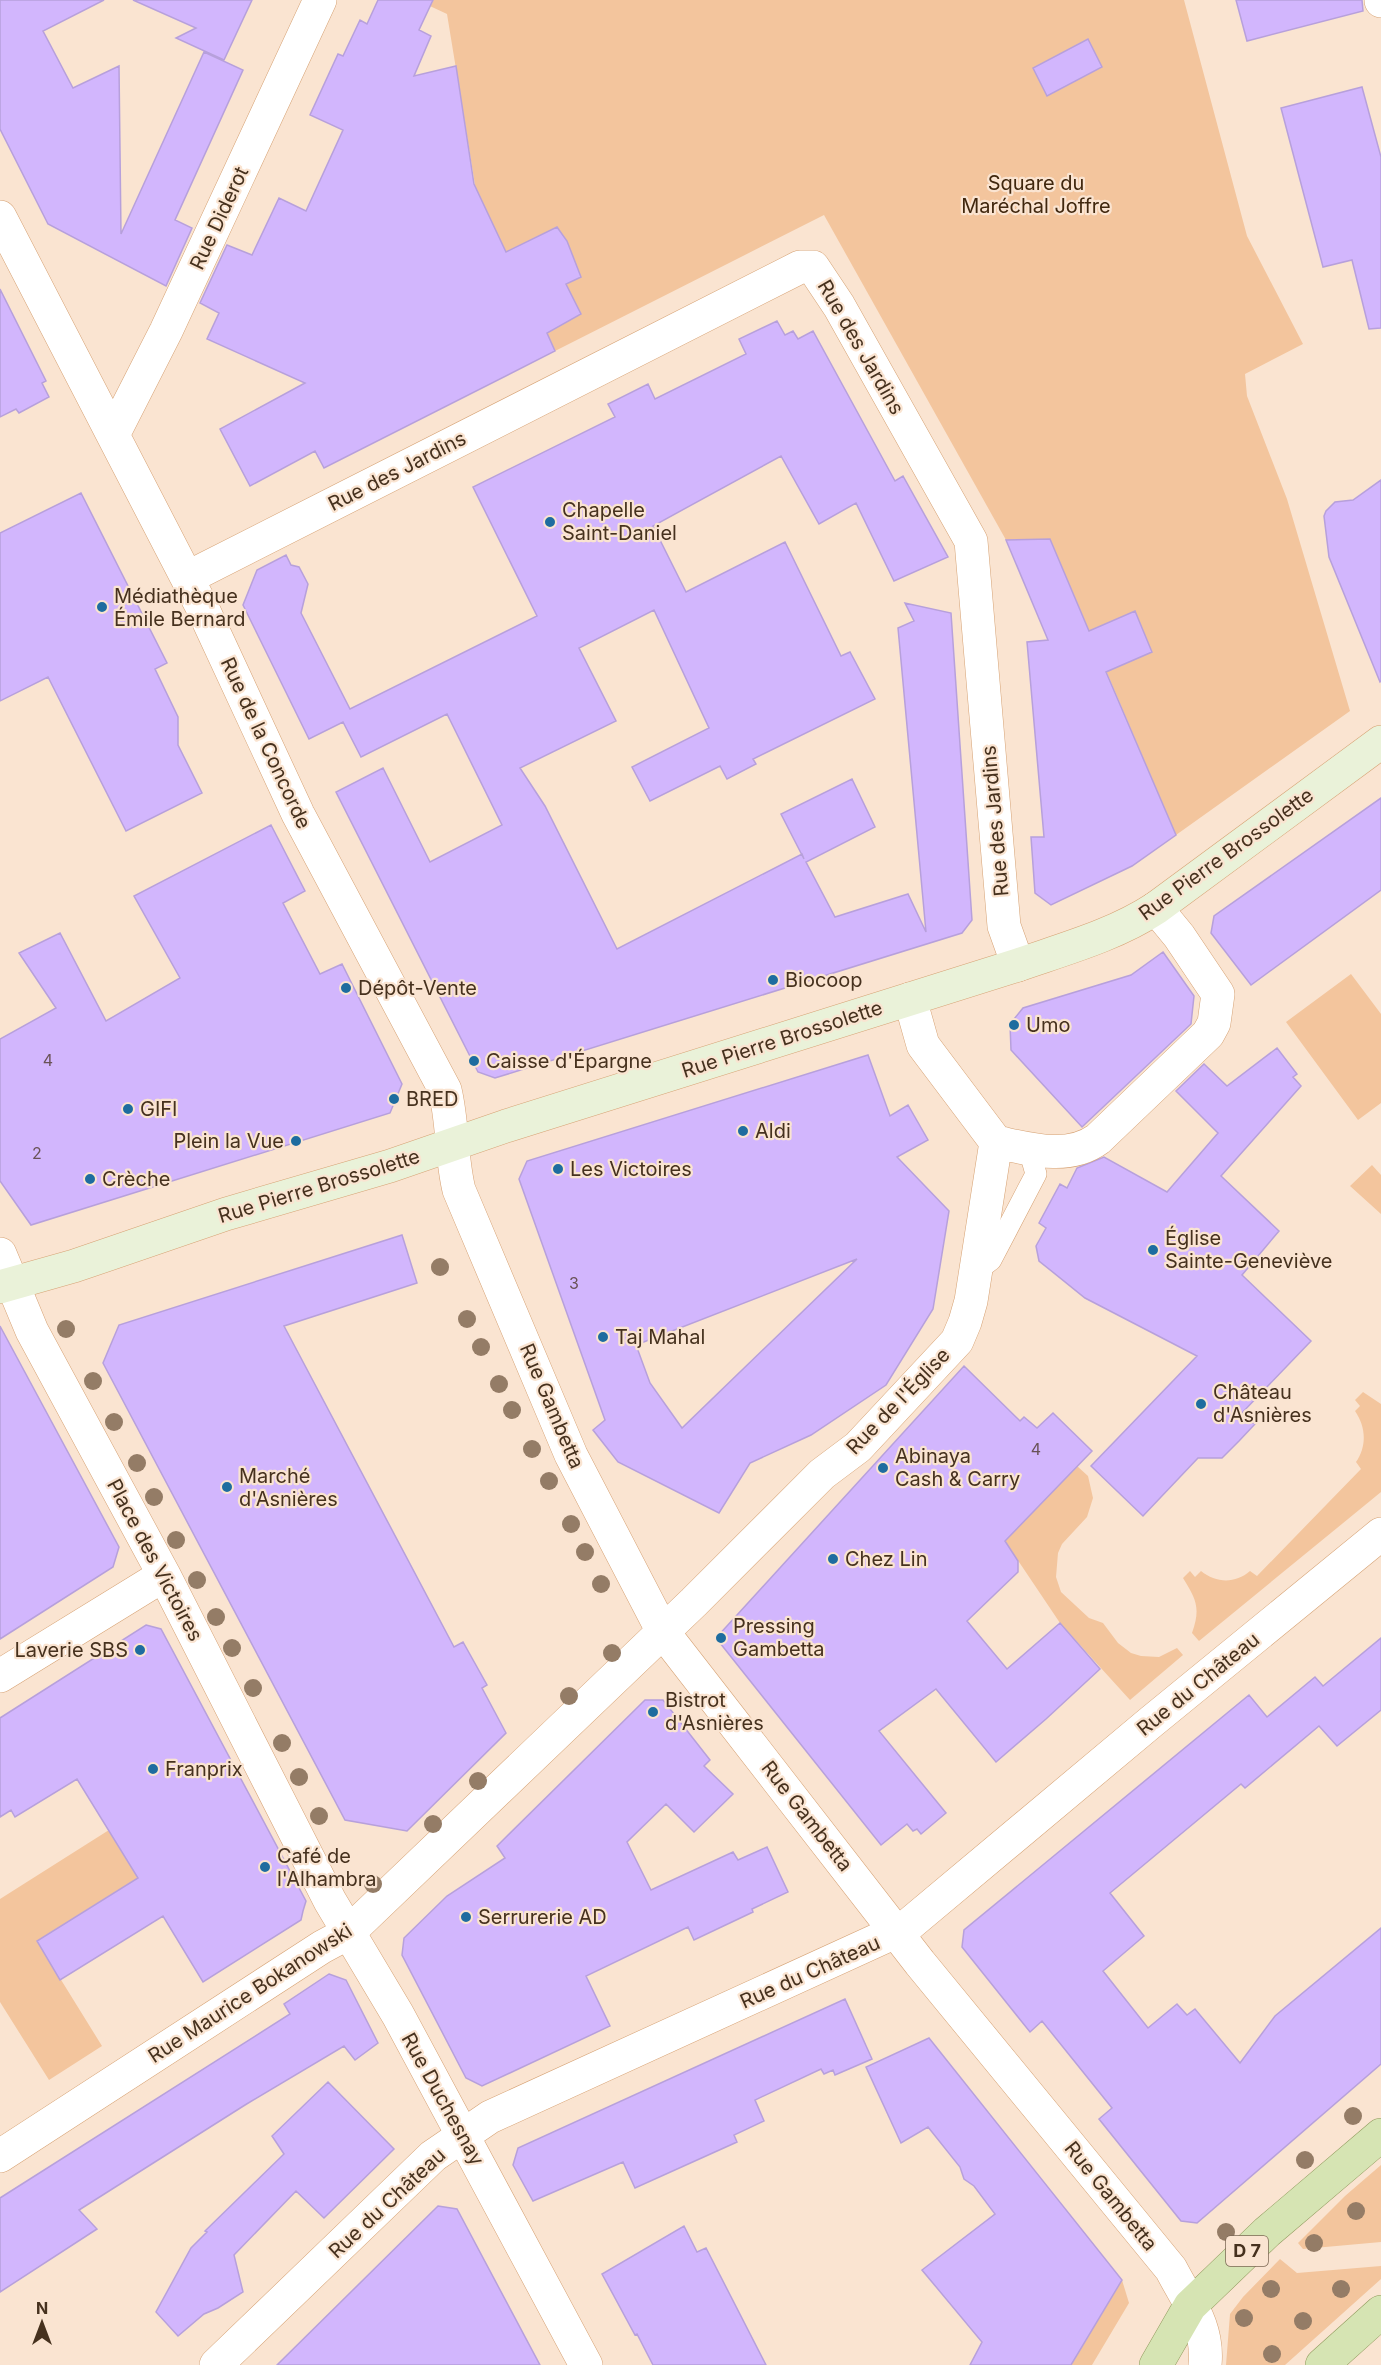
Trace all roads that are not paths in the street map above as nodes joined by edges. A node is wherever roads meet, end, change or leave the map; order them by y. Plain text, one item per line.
1 (320, 0) edge
2 (0, 217) edge
3 (113, 435) junction
4 (187, 578) junction
5 (1381, 742) edge
6 (1156, 908) junction
7 (1018, 965) junction
8 (910, 999) junction
9 (996, 1142) junction
10 (453, 1145) junction
11 (1029, 1149) junction
12 (0, 1254) edge
13 (975, 1271) junction
14 (7, 1285) edge
15 (1381, 1534) edge
16 (164, 1575) junction
17 (663, 1632) junction
18 (0, 1676) edge
19 (297, 1837) joint
20 (348, 1933) junction
21 (896, 1933) junction
22 (1381, 2128) edge
23 (462, 2136) junction
24 (1369, 2144) edge
25 (0, 2156) edge
26 (1190, 2306) junction
27 (1381, 2312) edge
28 (216, 2365) edge
29 (586, 2365) edge
30 (1156, 2365) edge
31 (1205, 2365) edge
32 (1322, 2365) edge

1 - 3 street, Rue Diderot
2 - 3 street, Rue de la Concorde
3 - 4 street, Rue de la Concorde
4 - 7 street, Rue des Jardins
4 - 10 street, Rue de la Concorde
5 - 6 main road, Rue Pierre Brossolette
6 - 7 main road, Rue Pierre Brossolette
6 - 11 street
7 - 8 main road, Rue Pierre Brossolette
8 - 9 street
8 - 10 main road, Rue Pierre Brossolette
9 - 11 street
9 - 13 street, Rue de l'Église
10 - 14 main road, Rue Pierre Brossolette
10 - 17 street, Rue Gambetta
11 - 13 lane
12 - 14 street, Place des Victoires
13 - 17 street, Rue de l'Église
14 - 16 street, Place des Victoires
15 - 21 street, Rue du Château
16 - 18 street
16 - 19 street, Place des Victoires
17 - 20 street, Rue Maurice Bokanowski
17 - 21 street, Rue Gambetta
19 - 20 street, Rue Duchesnay
20 - 23 street, Rue Duchesnay
20 - 25 street, Rue Maurice Bokanowski
21 - 23 street, Rue du Château
21 - 26 street, Rue Gambetta
22 - 24 main road
23 - 28 street, Rue du Château
23 - 29 street, Rue Duchesnay
24 - 26 main road, D 7
26 - 30 main road, D 7
26 - 31 street, Rue Gambetta
27 - 32 main road

